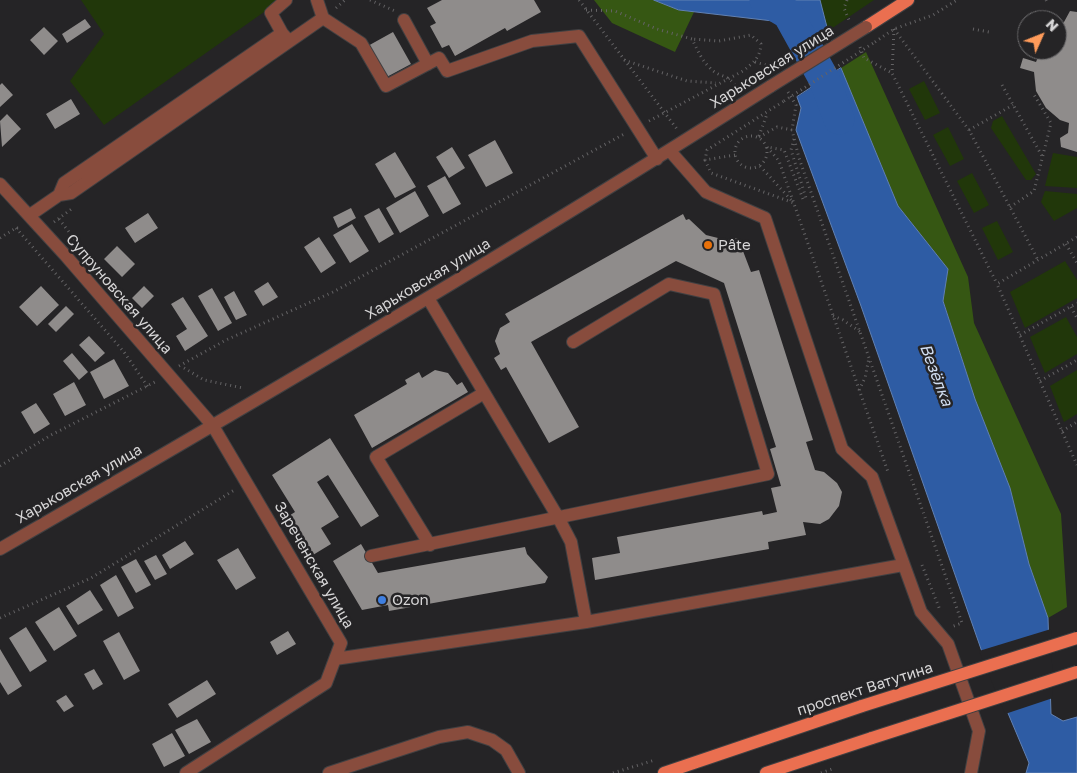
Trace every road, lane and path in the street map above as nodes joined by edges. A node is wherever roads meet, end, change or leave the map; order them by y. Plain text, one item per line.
1 (286, 0) edge
2 (316, 0) edge
3 (370, 0) edge
4 (579, 0) edge
5 (847, 0) edge
6 (908, 0) edge
7 (957, 0) edge
8 (1046, 0) edge
9 (1048, 4) dead end
10 (844, 8) dead end
11 (586, 10) junction
12 (323, 18) junction
13 (404, 20) joint
14 (866, 28) joint
15 (894, 29) junction
16 (973, 29) dead end
17 (989, 32) dead end
18 (286, 37) junction
19 (692, 39) junction
20 (864, 58) dead end
21 (623, 60) junction
22 (755, 62) junction
23 (428, 64) junction
24 (772, 66) dead end
25 (892, 73) junction
26 (731, 78) junction
27 (717, 84) junction
28 (1002, 85) dead end
29 (1033, 93) dead end
30 (731, 96) dead end
31 (796, 105) dead end
32 (1013, 105) junction
33 (665, 112) junction
34 (768, 113) junction
35 (684, 124) dead end
36 (638, 127) junction
37 (792, 130) junction
38 (969, 130) junction
39 (759, 137) junction
40 (794, 139) junction
41 (767, 147) junction
42 (670, 151) junction
43 (735, 155) junction
44 (1043, 157) junction
45 (657, 159) junction
46 (704, 160) junction
47 (760, 166) junction
48 (0, 184) edge
49 (794, 203) junction
50 (1010, 207) junction
51 (30, 215) junction
52 (59, 219) dead end
53 (16, 228) dead end
54 (1077, 237) edge
55 (1066, 244) junction
56 (90, 258) dead end
57 (1038, 260) junction
58 (1077, 263) edge
59 (997, 284) junction
60 (428, 298) junction
61 (1077, 303) edge
62 (1070, 306) junction
63 (833, 316) junction
64 (1077, 318) edge
65 (862, 333) junction
66 (1020, 336) junction
67 (573, 342) dead end
68 (870, 356) junction
69 (174, 359) dead end
70 (1077, 360) edge
71 (180, 366) junction
72 (167, 374) junction
73 (1040, 380) junction
74 (148, 387) junction
75 (243, 388) dead end
76 (858, 390) junction
77 (484, 392) junction
78 (1077, 422) edge
79 (213, 426) junction
80 (1062, 431) junction
81 (1077, 465) edge
82 (0, 466) edge
83 (888, 474) dead end
84 (247, 483) junction
85 (559, 518) junction
86 (430, 544) junction
87 (0, 549) edge
88 (371, 556) dead end
89 (919, 558) dead end
90 (903, 565) junction
91 (940, 611) dead end
92 (0, 618) edge
93 (586, 622) junction
94 (962, 623) dead end
95 (1077, 638) edge
96 (335, 659) junction
97 (1077, 672) edge
98 (186, 773) edge
99 (329, 773) edge
100 (519, 773) edge
101 (664, 773) edge
102 (766, 773) edge
103 (971, 773) edge

1 - 18 street
2 - 12 street
3 - 13 path
4 - 11 path
5 - 10 path
6 - 14 main road
7 - 15 path
8 - 9 path
11 - 19 path
11 - 21 path
12 - 18 street
12 - 23 street
13 - 23 street
14 - 42 street, Харьковская улица, bridge
15 - 25 path
15 - 34 path, bridge
15 - 38 path
16 - 17 path
18 - 51 street
19 - 22 path
19 - 26 path
20 - 25 path
21 - 27 path
21 - 33 path
22 - 24 path
22 - 26 path
23 - 36 street
25 - 59 path
26 - 27 path
26 - 30 path
27 - 33 path
28 - 32 path
29 - 44 path
31 - 37 path
32 - 38 path
32 - 44 path
33 - 35 path
33 - 36 path
34 - 39 path
34 - 46 path
36 - 45 street
36 - 71 path
37 - 39 path
37 - 40 path
38 - 50 path
39 - 41 path
39 - 43 path
40 - 41 path
40 - 65 path
41 - 47 path
41 - 49 path
42 - 45 street, Харьковская улица
42 - 90 street
43 - 46 path
43 - 47 path
44 - 50 path
45 - 60 street, Харьковская улица
46 - 49 path
47 - 49 path
48 - 51 street, Супруновская улица
49 - 63 path
50 - 57 path
51 - 72 street, Супруновская улица
52 - 56 path
53 - 74 path
54 - 55 path
55 - 57 path
55 - 58 path
57 - 59 path
59 - 66 path
60 - 77 street
60 - 79 street, Харьковская улица
61 - 62 path
62 - 64 path
62 - 66 path
63 - 65 path
63 - 76 path
65 - 68 path
66 - 73 path
67 - 85 street
68 - 76 path
68 - 94 path
69 - 71 path
70 - 73 path
71 - 72 path
71 - 75 path
72 - 74 path
72 - 79 street, Супруновская улица
73 - 80 path
74 - 82 path
76 - 83 path
77 - 85 street
77 - 86 street
78 - 80 path
79 - 84 street, Зареченская улица
79 - 87 street, Харьковская улица
80 - 81 path
84 - 92 path
84 - 96 street, Зареченская улица
85 - 86 street
85 - 93 street
86 - 88 street
89 - 91 path
90 - 93 street
90 - 103 street
93 - 96 street
95 - 101 main road, проспект Ватутина, bridge
96 - 98 street, Зареченская улица
97 - 102 main road, bridge
99 - 100 street

